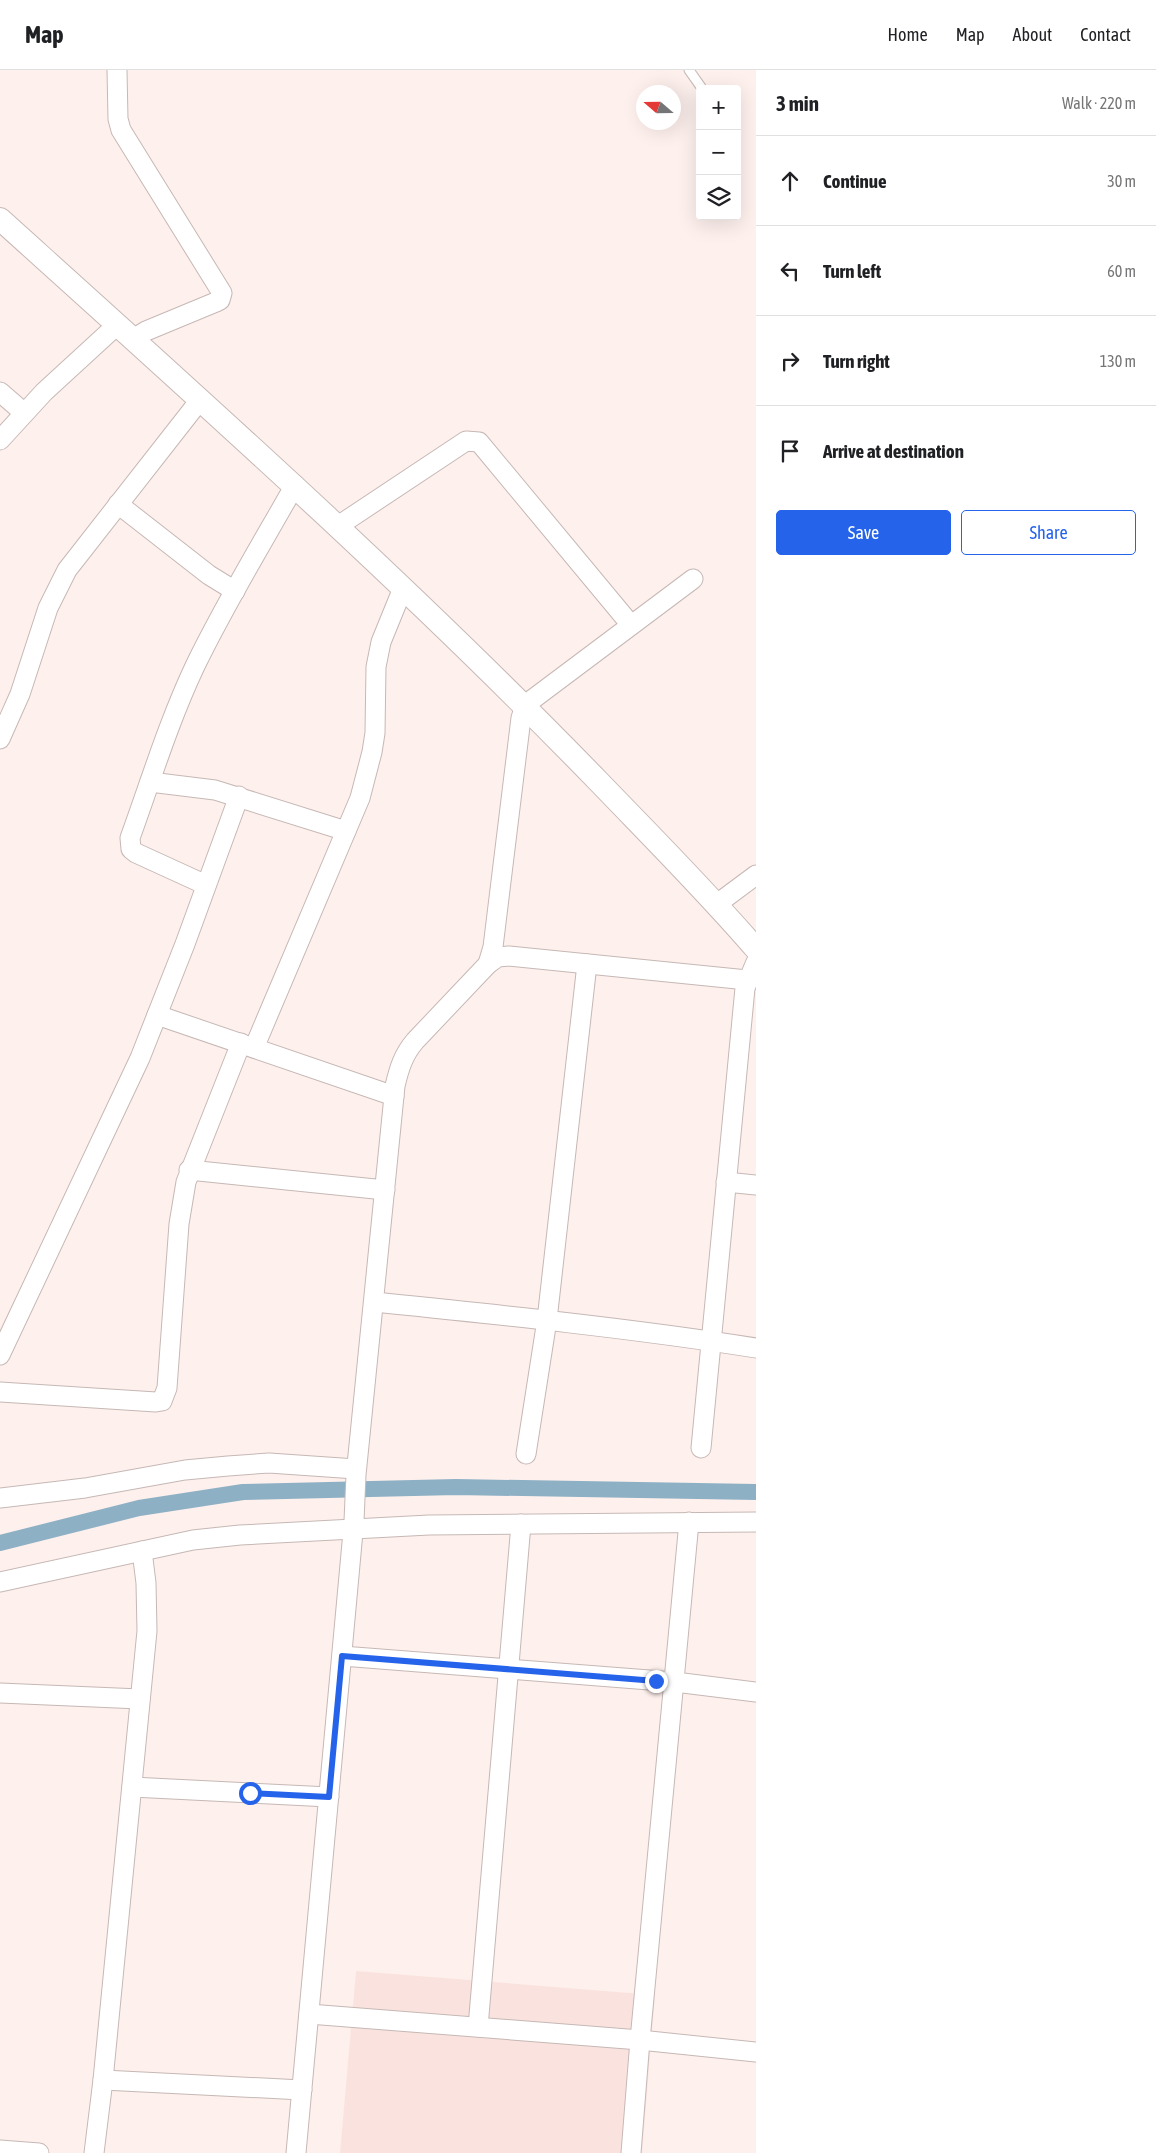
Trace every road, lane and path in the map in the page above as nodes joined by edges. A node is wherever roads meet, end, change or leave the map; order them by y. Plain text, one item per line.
1 (117, 70) edge
2 (689, 70) edge
3 (699, 85) edge
4 (2, 226) edge
5 (125, 332) junction
6 (0, 392) edge
7 (200, 400) junction
8 (23, 412) junction
9 (0, 440) edge
10 (295, 486) junction
11 (118, 504) junction
12 (338, 526) junction
13 (693, 578) dead end
14 (403, 588) junction
15 (235, 591) junction
16 (631, 625) junction
17 (525, 705) junction
18 (0, 739) edge
19 (150, 782) junction
20 (239, 796) junction
21 (346, 831) junction
22 (756, 875) edge
23 (206, 885) junction
24 (717, 904) junction
25 (756, 949) edge
26 (756, 962) edge
27 (488, 964) junction
28 (587, 964) junction
29 (747, 980) junction
30 (157, 1015) junction
31 (248, 1046) junction
32 (394, 1096) junction
33 (189, 1170) junction
34 (726, 1182) junction
35 (756, 1185) edge
36 (385, 1190) junction
37 (374, 1302) junction
38 (547, 1320) junction
39 (711, 1341) junction
40 (756, 1348) edge
41 (0, 1355) edge
42 (0, 1392) edge
43 (701, 1448) dead end
44 (526, 1454) dead end
45 (356, 1472) junction
46 (0, 1498) edge
47 (689, 1522) junction
48 (756, 1522) edge
49 (521, 1524) junction
50 (354, 1525) junction
51 (142, 1551) junction
52 (0, 1582) edge
53 (342, 1656) junction
54 (508, 1669) junction
55 (675, 1682) junction
56 (756, 1692) edge
57 (0, 1693) edge
58 (140, 1699) junction
59 (132, 1787) junction
60 (329, 1797) junction
61 (309, 2014) junction
62 (478, 2027) junction
63 (640, 2040) junction
64 (756, 2052) edge
65 (103, 2080) junction
66 (302, 2090) junction
67 (0, 2150) edge
68 (39, 2153) edge
69 (94, 2153) edge
70 (296, 2153) edge
71 (632, 2153) edge

1 - 5 street
2 - 3 lane
4 - 5 street
5 - 7 street
5 - 8 street
6 - 8 street
7 - 10 street
7 - 11 street
8 - 9 street
10 - 12 street
10 - 15 street
11 - 15 street
11 - 18 street
12 - 14 street
12 - 16 street
13 - 16 street
14 - 17 street
14 - 21 street
15 - 19 street
16 - 17 street
17 - 24 street
17 - 27 street
19 - 20 street
19 - 23 street
20 - 21 street
20 - 23 street
21 - 31 street
22 - 24 street
23 - 30 street
24 - 25 street
26 - 29 street
27 - 28 street
27 - 32 street
28 - 29 street
28 - 38 street
29 - 34 street
30 - 31 street
30 - 41 street
31 - 32 street
31 - 33 street
32 - 36 street
33 - 36 street
33 - 42 street
34 - 35 street
34 - 39 street
36 - 37 street
37 - 38 street
37 - 45 street
38 - 39 street
38 - 44 street
39 - 40 street
39 - 43 street
45 - 46 street
45 - 50 street
47 - 48 street
47 - 49 street
47 - 55 street
49 - 50 street
49 - 54 street
50 - 51 street
50 - 53 street
51 - 52 street
51 - 58 street
53 - 54 street
53 - 60 street
54 - 55 street
54 - 62 street
55 - 56 street
55 - 63 street
57 - 58 street
58 - 59 street
59 - 60 street
59 - 65 street
60 - 61 street
61 - 62 street
61 - 66 street
62 - 63 street
63 - 64 street
63 - 71 street
65 - 66 street
65 - 69 street
66 - 70 street
67 - 68 street

